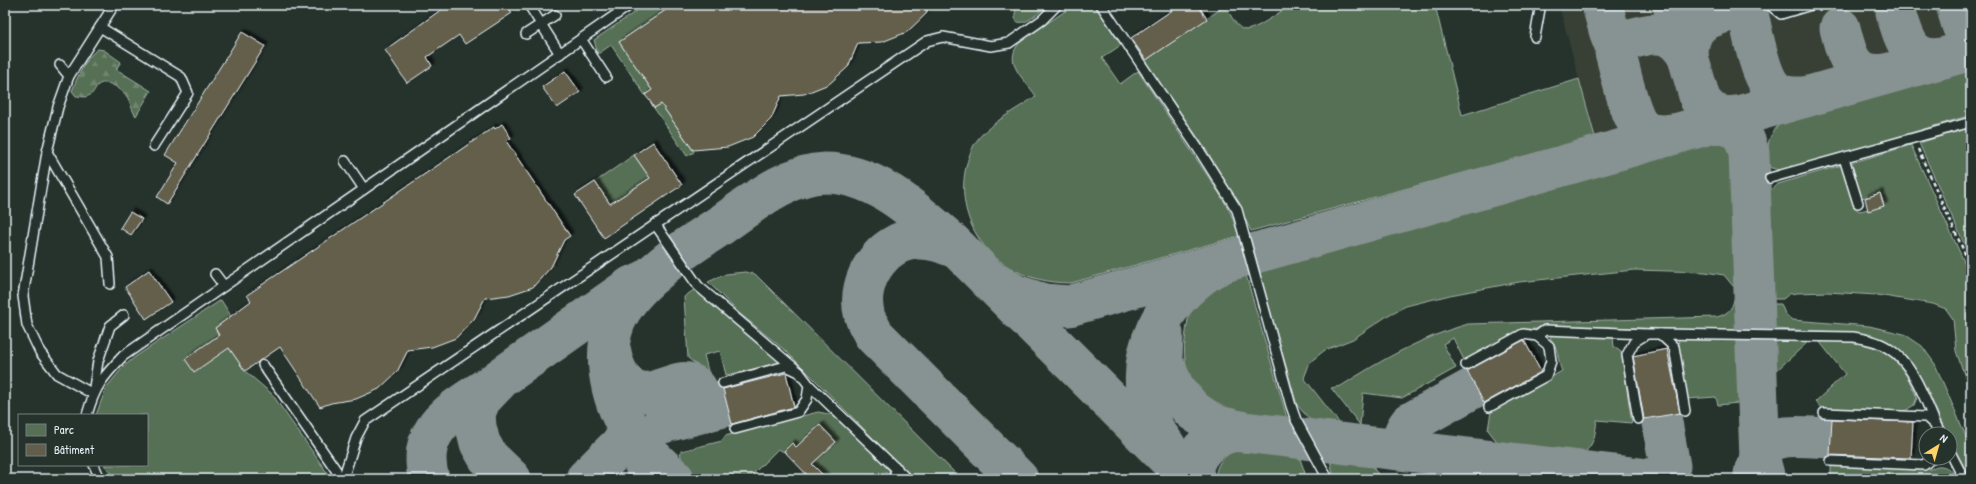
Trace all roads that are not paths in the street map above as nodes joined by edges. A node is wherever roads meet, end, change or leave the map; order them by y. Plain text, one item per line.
1 (114, 5) edge
2 (529, 5) edge
3 (630, 5) edge
4 (1057, 5) edge
5 (1101, 5) edge
6 (1539, 5) edge
7 (1770, 5) edge
8 (1811, 5) edge
9 (555, 16) dead end
10 (541, 24) junction
11 (100, 26) junction
12 (526, 34) dead end
13 (1536, 37) dead end
14 (581, 39) junction
15 (560, 54) junction
16 (60, 65) dead end
17 (69, 76) junction
18 (606, 77) dead end
19 (1971, 122) edge
20 (154, 146) dead end
21 (47, 152) junction
22 (1844, 158) junction
23 (345, 161) dead end
24 (1770, 178) dead end
25 (364, 189) junction
26 (1858, 203) dead end
27 (655, 224) junction
28 (215, 274) dead end
29 (110, 284) dead end
30 (224, 286) junction
31 (124, 315) dead end
32 (1647, 334) junction
33 (1660, 334) junction
34 (1537, 336) junction
35 (264, 365) dead end
36 (1466, 365) dead end
37 (799, 372) junction
38 (723, 383) dead end
39 (809, 385) junction
40 (93, 394) junction
41 (1488, 407) dead end
42 (1685, 411) dead end
43 (1824, 413) dead end
44 (88, 414) edge
45 (1638, 419) dead end
46 (1935, 426) edge
47 (1937, 426) edge
48 (735, 429) dead end
49 (1831, 461) dead end
50 (1918, 465) edge
51 (94, 466) edge
52 (1957, 466) edge
53 (897, 468) junction
54 (100, 479) edge
55 (338, 479) edge
56 (344, 479) edge
57 (893, 479) edge
58 (907, 479) edge
59 (1328, 479) edge
60 (1964, 479) edge

1 - 11 lane
2 - 10 lane
3 - 14 lane
4 - 27 lane
5 - 59 lane
6 - 13 lane
7 - 8 lane
9 - 10 lane
10 - 12 lane
10 - 15 lane
11 - 17 lane
11 - 20 lane
14 - 15 lane
14 - 18 lane
15 - 25 lane
16 - 17 lane
17 - 21 lane
19 - 22 lane
21 - 29 lane
21 - 40 lane
22 - 24 lane
22 - 26 lane
23 - 25 lane
25 - 30 lane
27 - 37 lane
27 - 56 lane
28 - 30 lane
30 - 40 lane
31 - 40 lane
32 - 33 lane
32 - 34 lane
32 - 45 lane
33 - 42 lane
33 - 47 lane
34 - 36 lane
34 - 41 lane
35 - 55 lane
37 - 38 lane
37 - 39 lane
39 - 48 lane
39 - 53 lane
40 - 44 lane
43 - 46 lane
49 - 50 lane
51 - 54 lane
52 - 60 lane
53 - 57 lane
53 - 58 lane

